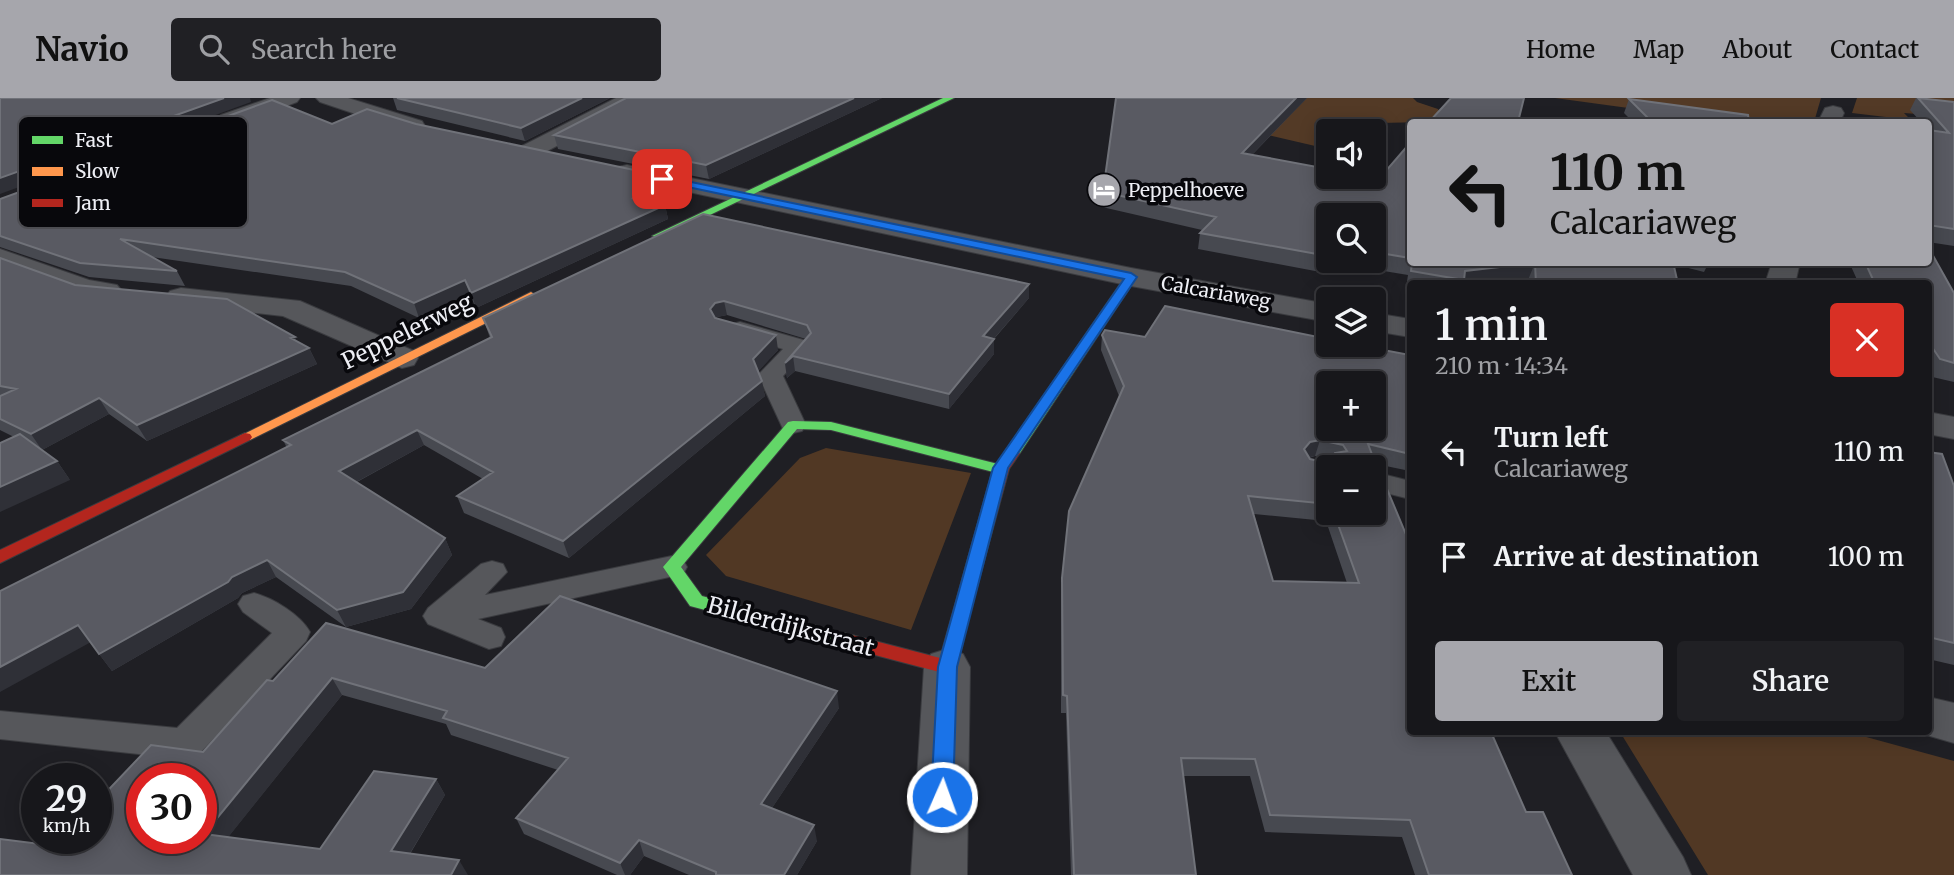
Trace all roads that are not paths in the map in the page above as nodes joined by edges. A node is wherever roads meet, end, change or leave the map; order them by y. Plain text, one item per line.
1 (290, 98) edge
2 (327, 98) edge
3 (632, 98) edge
4 (950, 98) edge
5 (241, 116) edge
6 (441, 132) edge
7 (501, 146) edge
8 (528, 152) junction
9 (568, 160) edge
10 (609, 168) edge
11 (743, 195) junction
12 (642, 243) edge
13 (0, 257) edge
14 (1131, 277) junction
15 (541, 292) edge
16 (1316, 311) edge
17 (1386, 323) edge
18 (726, 325) edge
19 (1407, 327) edge
20 (402, 358) junction
21 (1932, 424) edge
22 (793, 425) junction
23 (1954, 428) edge
24 (1001, 468) junction
25 (1386, 484) edge
26 (1407, 489) edge
27 (0, 556) edge
28 (672, 567) junction
29 (492, 572) dead end
30 (254, 604) dead end
31 (439, 616) junction
32 (489, 637) dead end
33 (947, 667) junction
34 (1932, 717) edge
35 (1954, 723) edge
36 (0, 725) edge
37 (1582, 735) edge
38 (939, 875) edge
39 (1663, 875) edge

1 - 5 street
2 - 6 street
3 - 8 street
4 - 11 street
7 - 8 street
8 - 9 street
10 - 11 street, Calcariaweg
11 - 12 street
11 - 14 street, Calcariaweg
13 - 20 street
14 - 16 street, Calcariaweg
14 - 24 street
15 - 20 street, Peppelerweg
17 - 19 street
18 - 22 lane
20 - 27 street, Peppelerweg
21 - 23 street
22 - 24 street
22 - 28 street
24 - 33 street
25 - 26 lane
28 - 31 lane
28 - 33 street, Bilderdijkstraat
29 - 31 lane
30 - 36 lane
31 - 32 lane
33 - 38 street
34 - 35 street
37 - 39 street

